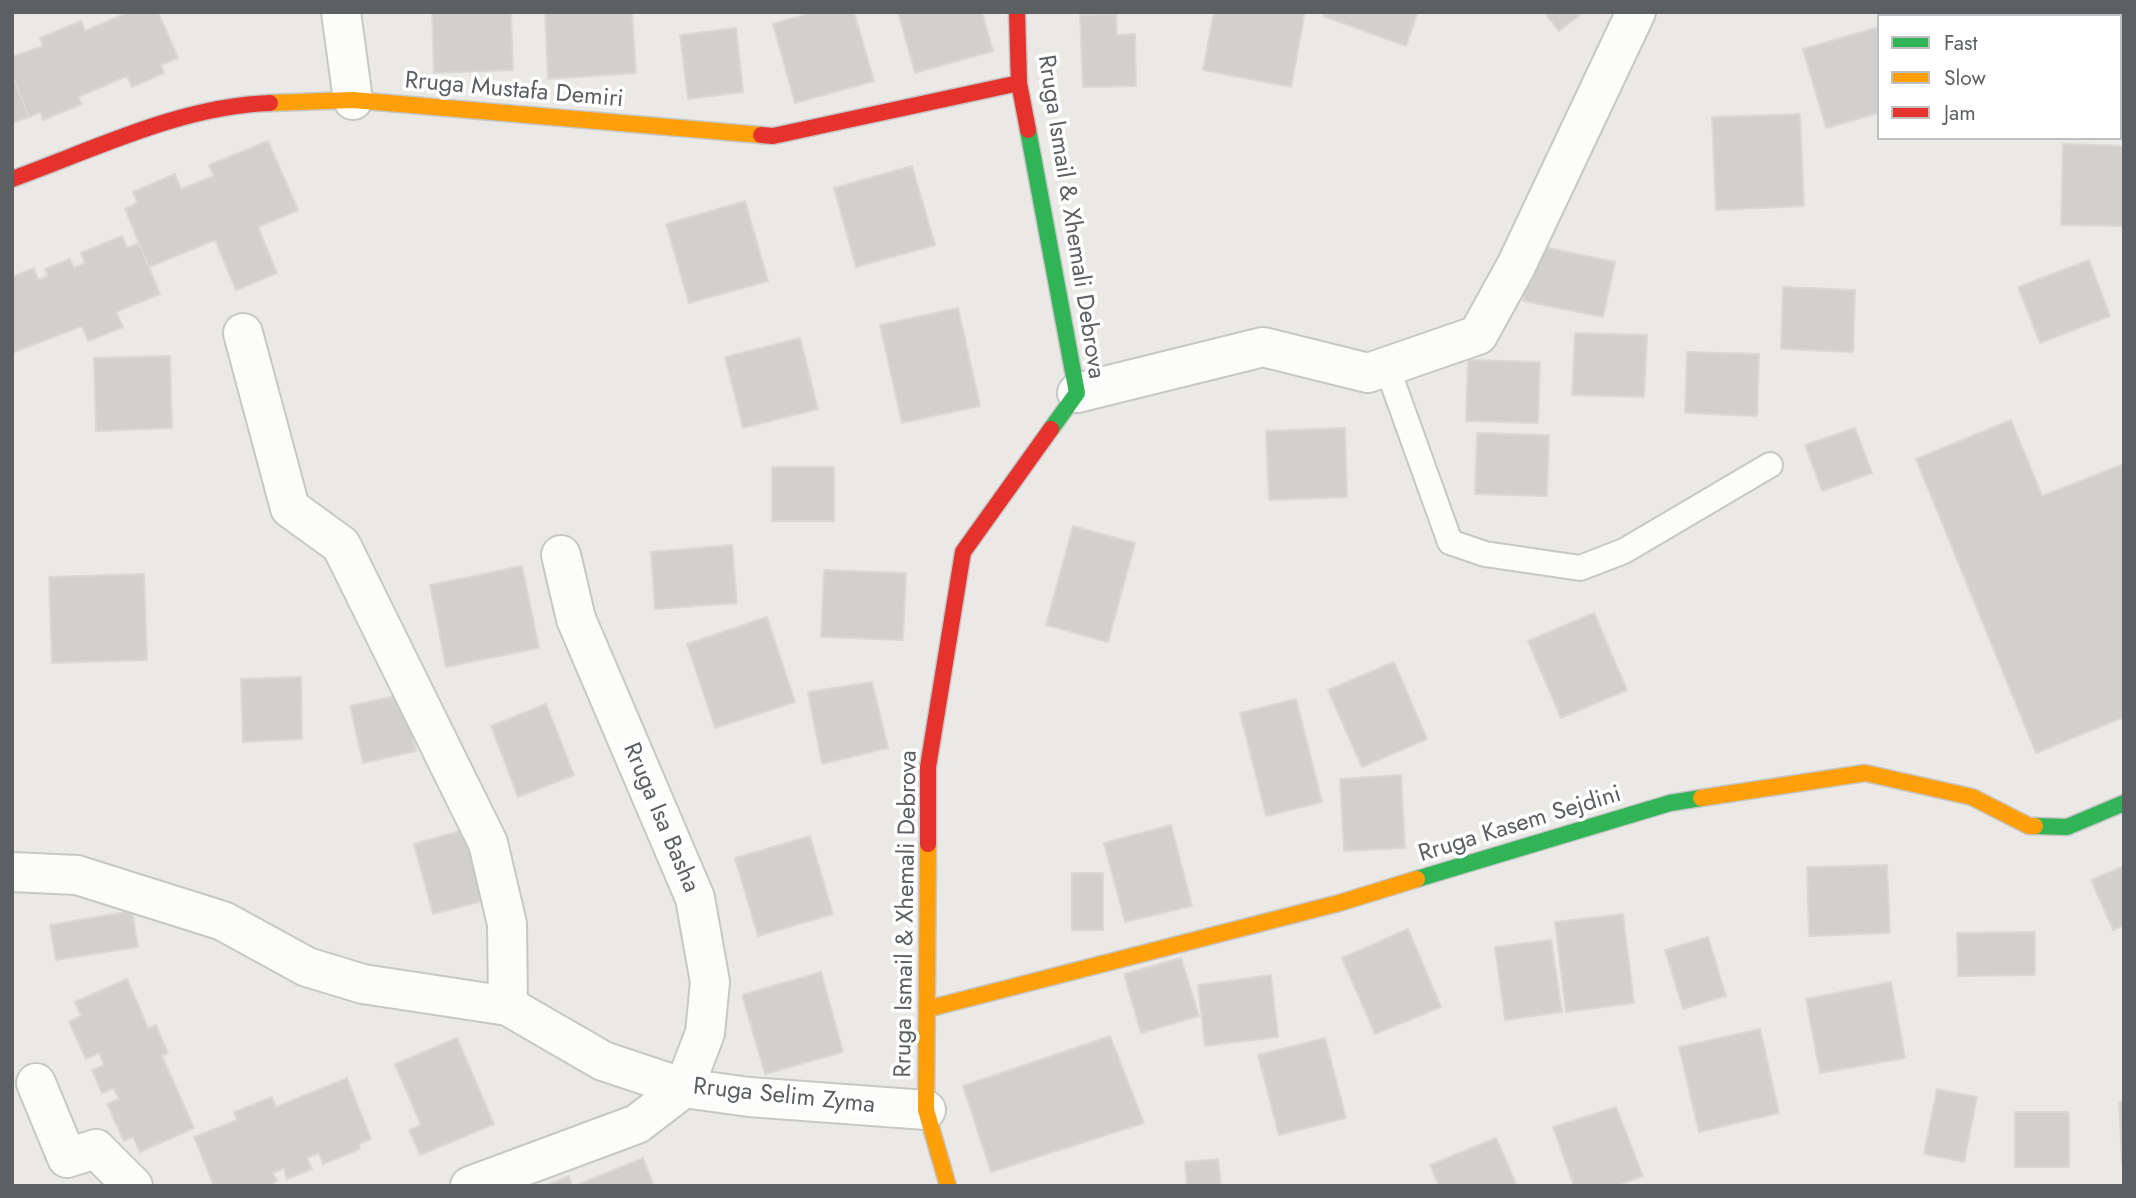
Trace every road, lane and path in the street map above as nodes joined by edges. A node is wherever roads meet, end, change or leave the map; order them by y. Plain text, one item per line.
1 (341, 12) edge
2 (1017, 12) edge
3 (1636, 12) edge
4 (1019, 83) junction
5 (353, 100) junction
6 (12, 179) edge
7 (243, 333) dead end
8 (1387, 367) junction
9 (1077, 393) junction
10 (1770, 465) dead end
11 (561, 555) dead end
12 (2124, 803) edge
13 (12, 872) edge
14 (508, 1006) junction
15 (927, 1009) junction
16 (36, 1083) dead end
17 (684, 1088) junction
18 (926, 1111) junction
19 (133, 1186) edge
20 (470, 1186) edge
21 (948, 1186) edge

1 - 5 street
2 - 4 street, Rruga Ismail & Xhemali Debrova
3 - 8 street
4 - 5 street, Rruga Mustafa Demiri
4 - 9 street, Rruga Ismail & Xhemali Debrova
5 - 6 street, Rruga Mustafa Demiri
7 - 14 street
8 - 9 street
8 - 10 lane
9 - 15 street, Rruga Ismail & Xhemali Debrova
11 - 17 street, Rruga Isa Basha
12 - 15 street, Rruga Kasem Sejdini
13 - 14 street, Rruga Selim Zyma
14 - 17 street, Rruga Selim Zyma
15 - 18 street, Rruga Ismail & Xhemali Debrova
16 - 19 street
17 - 18 street, Rruga Selim Zyma
17 - 20 street
18 - 21 street, Rruga Ismail & Xhemali Debrova

